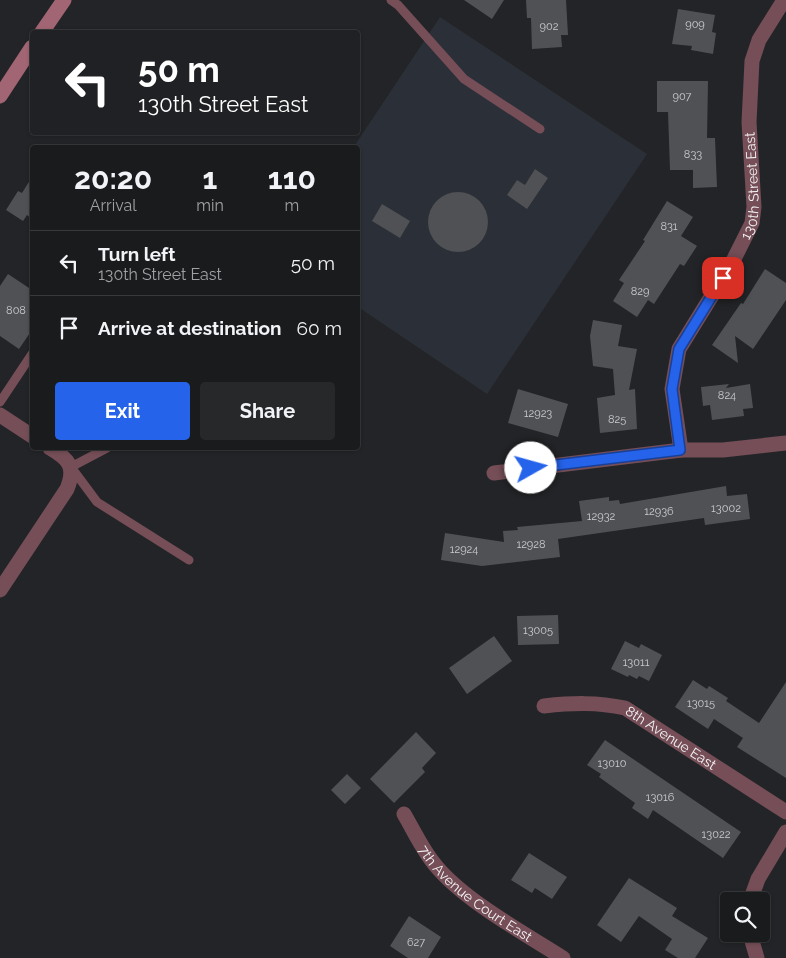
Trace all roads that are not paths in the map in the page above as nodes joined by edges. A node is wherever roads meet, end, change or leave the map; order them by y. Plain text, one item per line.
1 (64, 0) edge
2 (391, 0) edge
3 (784, 0) edge
4 (43, 30) edge
5 (30, 50) edge
6 (0, 96) edge
7 (540, 129) dead end
8 (30, 357) edge
9 (0, 402) edge
10 (0, 415) edge
11 (30, 435) edge
12 (786, 443) edge
13 (54, 450) edge
14 (103, 450) edge
15 (680, 450) junction
16 (71, 466) junction
17 (494, 473) dead end
18 (188, 560) dead end
19 (0, 590) edge
20 (544, 706) dead end
21 (786, 812) edge
22 (404, 814) dead end
23 (786, 832) edge
24 (753, 892) edge
25 (752, 942) edge
26 (563, 958) edge
27 (757, 958) edge

1 - 4 street
2 - 7 lane
3 - 15 street, 130th Street East
5 - 6 street
8 - 9 lane
10 - 11 street
12 - 15 street
13 - 16 street
14 - 16 lane
15 - 17 street
16 - 18 lane
16 - 19 street
20 - 21 street, 8th Avenue East
22 - 26 street, 7th Avenue Court East
23 - 24 street
25 - 27 street

